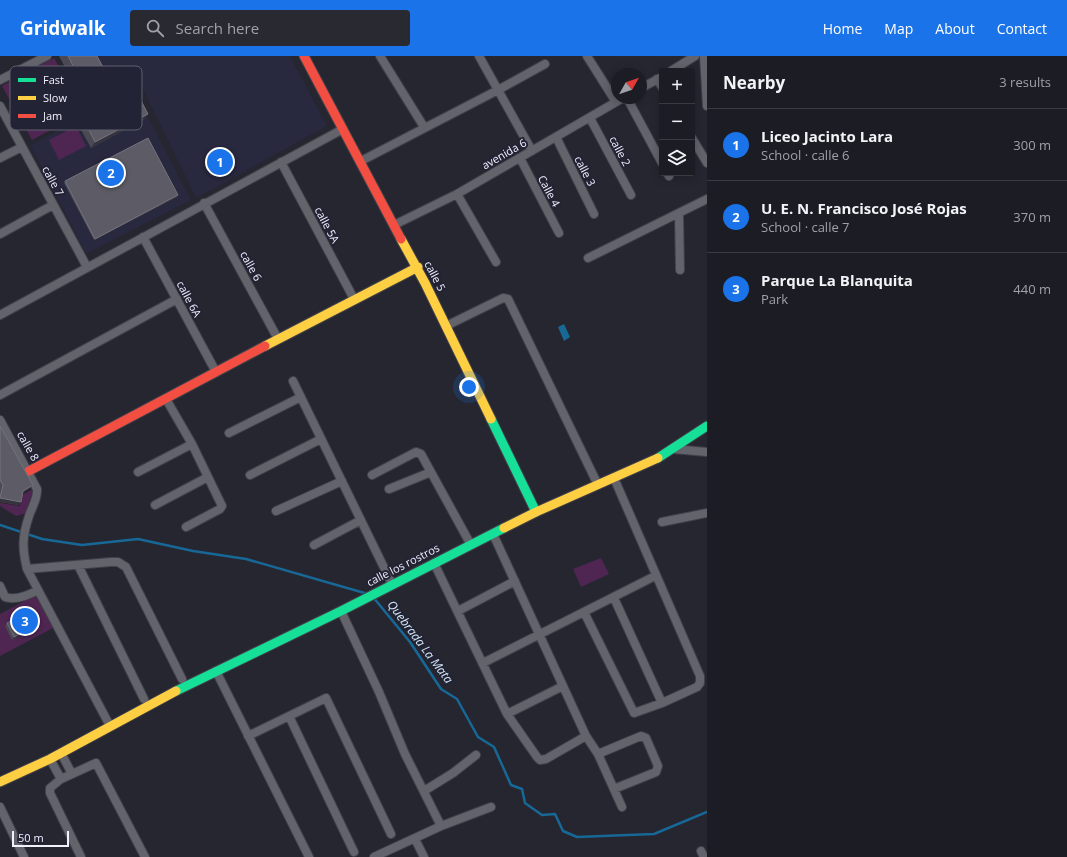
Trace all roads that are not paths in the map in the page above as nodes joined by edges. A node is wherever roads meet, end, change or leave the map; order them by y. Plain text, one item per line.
1 (47, 56) edge
2 (304, 56) edge
3 (380, 56) edge
4 (479, 56) edge
5 (587, 56) edge
6 (695, 56) edge
7 (704, 56) edge
8 (545, 64) dead end
9 (27, 66) edge
10 (676, 68) edge
11 (10, 75) edge
12 (659, 79) edge
13 (0, 80) edge
14 (706, 80) edge
15 (647, 85) edge
16 (611, 88) edge
17 (498, 90) junction
18 (613, 104) edge
19 (630, 104) edge
20 (0, 106) edge
21 (707, 106) edge
22 (590, 118) junction
23 (10, 124) edge
24 (424, 127) junction
25 (343, 128) junction
26 (13, 130) edge
27 (556, 137) junction
28 (693, 140) edge
29 (22, 146) junction
30 (532, 151) junction
31 (659, 157) edge
32 (0, 158) edge
33 (520, 158) junction
34 (361, 161) junction
35 (281, 162) junction
36 (707, 163) edge
37 (457, 194) junction
38 (631, 195) dead end
39 (707, 199) edge
40 (204, 203) junction
41 (53, 205) junction
42 (594, 214) dead end
43 (679, 214) junction
44 (394, 226) junction
45 (559, 233) dead end
46 (0, 234) edge
47 (143, 237) junction
48 (588, 258) dead end
49 (496, 262) dead end
50 (87, 267) junction
51 (418, 267) junction
52 (680, 270) dead end
53 (177, 299) junction
54 (354, 299) junction
55 (0, 315) edge
56 (446, 326) junction
57 (278, 339) junction
58 (216, 372) junction
59 (293, 382) dead end
60 (0, 395) edge
61 (301, 397) junction
62 (166, 399) junction
63 (0, 420) edge
64 (707, 426) edge
65 (228, 433) dead end
66 (321, 439) junction
67 (192, 444) junction
68 (673, 448) junction
69 (707, 452) edge
70 (29, 471) junction
71 (138, 472) dead end
72 (431, 472) junction
73 (250, 475) dead end
74 (372, 475) dead end
75 (208, 477) junction
76 (614, 478) junction
77 (342, 481) junction
78 (598, 485) junction
79 (389, 489) dead end
80 (156, 505) dead end
81 (276, 511) dead end
82 (536, 512) junction
83 (707, 513) edge
84 (361, 520) junction
85 (662, 522) dead end
86 (186, 527) dead end
87 (493, 534) junction
88 (314, 545) dead end
89 (471, 545) junction
90 (434, 563) junction
91 (78, 565) junction
92 (27, 569) junction
93 (656, 576) junction
94 (515, 581) junction
95 (392, 584) junction
96 (0, 586) edge
97 (38, 590) junction
98 (614, 598) junction
99 (341, 611) junction
100 (458, 611) junction
101 (584, 612) junction
102 (540, 635) junction
103 (483, 663) junction
104 (216, 671) junction
105 (182, 679) dead end
106 (563, 686) junction
107 (144, 699) dead end
108 (662, 703) junction
109 (507, 714) junction
110 (289, 716) junction
111 (110, 726) junction
112 (248, 736) junction
113 (586, 736) junction
114 (60, 753) junction
115 (598, 754) junction
116 (476, 755) dead end
117 (50, 759) junction
118 (72, 774) junction
119 (61, 780) junction
120 (0, 782) edge
121 (614, 789) junction
122 (424, 790) junction
123 (0, 807) edge
124 (491, 807) dead end
125 (622, 807) dead end
126 (441, 826) junction
127 (392, 834) dead end
128 (415, 838) junction
129 (354, 852) dead end
130 (24, 857) edge
131 (81, 857) edge
132 (145, 857) edge
133 (309, 857) edge
134 (374, 857) edge
135 (424, 857) edge

1 - 9 street
2 - 25 street, calle 5
3 - 24 street
4 - 17 street
5 - 16 street
6 - 10 street
7 - 14 street
8 - 17 street
11 - 13 street
12 - 15 street
14 - 21 street
17 - 24 street
17 - 30 street
18 - 22 street, avenida 6
19 - 31 street
20 - 23 street, calle 7
22 - 27 street, avenida 6
22 - 38 street, calle 2
24 - 34 street
25 - 34 street, calle 5
25 - 35 street
26 - 29 street, calle 7
27 - 30 street, avenida 6
27 - 42 street, calle 3
28 - 36 street
29 - 32 street
29 - 41 street, calle 7
30 - 33 street, avenida 6
33 - 37 street, avenida 6
33 - 45 street, Calle 4
34 - 44 street, calle 5
35 - 40 street
35 - 54 street, calle 5A
37 - 44 street, avenida 6
37 - 49 street
39 - 43 street
40 - 47 street
40 - 57 street, calle 6
41 - 46 street
41 - 50 street, calle 7
43 - 48 street
43 - 52 street
44 - 51 street, calle 5
47 - 50 street
47 - 53 street, calle 6A
50 - 55 street
51 - 54 street
51 - 56 street, calle 5
53 - 58 street, calle 6A
53 - 60 street
54 - 57 street
56 - 78 street
56 - 82 street, calle 5
57 - 58 street
58 - 62 street
59 - 61 street
61 - 65 street
61 - 66 street
62 - 67 street
62 - 70 street
63 - 70 street, calle 8
64 - 68 street, calle los rostros
66 - 73 street
66 - 77 street
67 - 71 street
67 - 75 street
68 - 69 street
68 - 76 street, calle los rostros
70 - 92 street, calle 8
72 - 74 street
72 - 79 street
72 - 89 street
75 - 80 street
75 - 86 street
76 - 78 street, calle los rostros
76 - 93 street
77 - 81 street
77 - 84 street
78 - 82 street, calle los rostros
82 - 87 street, calle los rostros
83 - 85 street
84 - 88 street
84 - 95 street
87 - 89 street, calle los rostros
87 - 94 street
89 - 90 street, calle los rostros
90 - 95 street, calle los rostros
90 - 100 street
91 - 92 street
91 - 105 street
91 - 107 street
92 - 97 street
93 - 98 street
93 - 108 street
94 - 100 street
94 - 102 street
95 - 99 street, calle los rostros
96 - 97 street
97 - 111 street
98 - 101 street
98 - 108 street
99 - 104 street, calle los rostros
99 - 122 street
100 - 103 street
101 - 102 street
101 - 108 street
102 - 103 street
102 - 106 street
103 - 109 street
104 - 111 street, calle los rostros
104 - 112 street
106 - 109 street
106 - 113 street
109 - 113 street
110 - 112 street
110 - 127 street
110 - 129 street
111 - 114 street, calle los rostros
112 - 133 street
113 - 115 street
114 - 117 street, calle los rostros
114 - 118 street
115 - 121 street
115 - 121 street
116 - 122 street
117 - 119 street
117 - 120 street, calle los rostros
118 - 119 street
118 - 132 street
119 - 131 street
121 - 125 street
122 - 126 street
123 - 130 street
124 - 126 street
126 - 128 street
128 - 134 street
128 - 135 street

